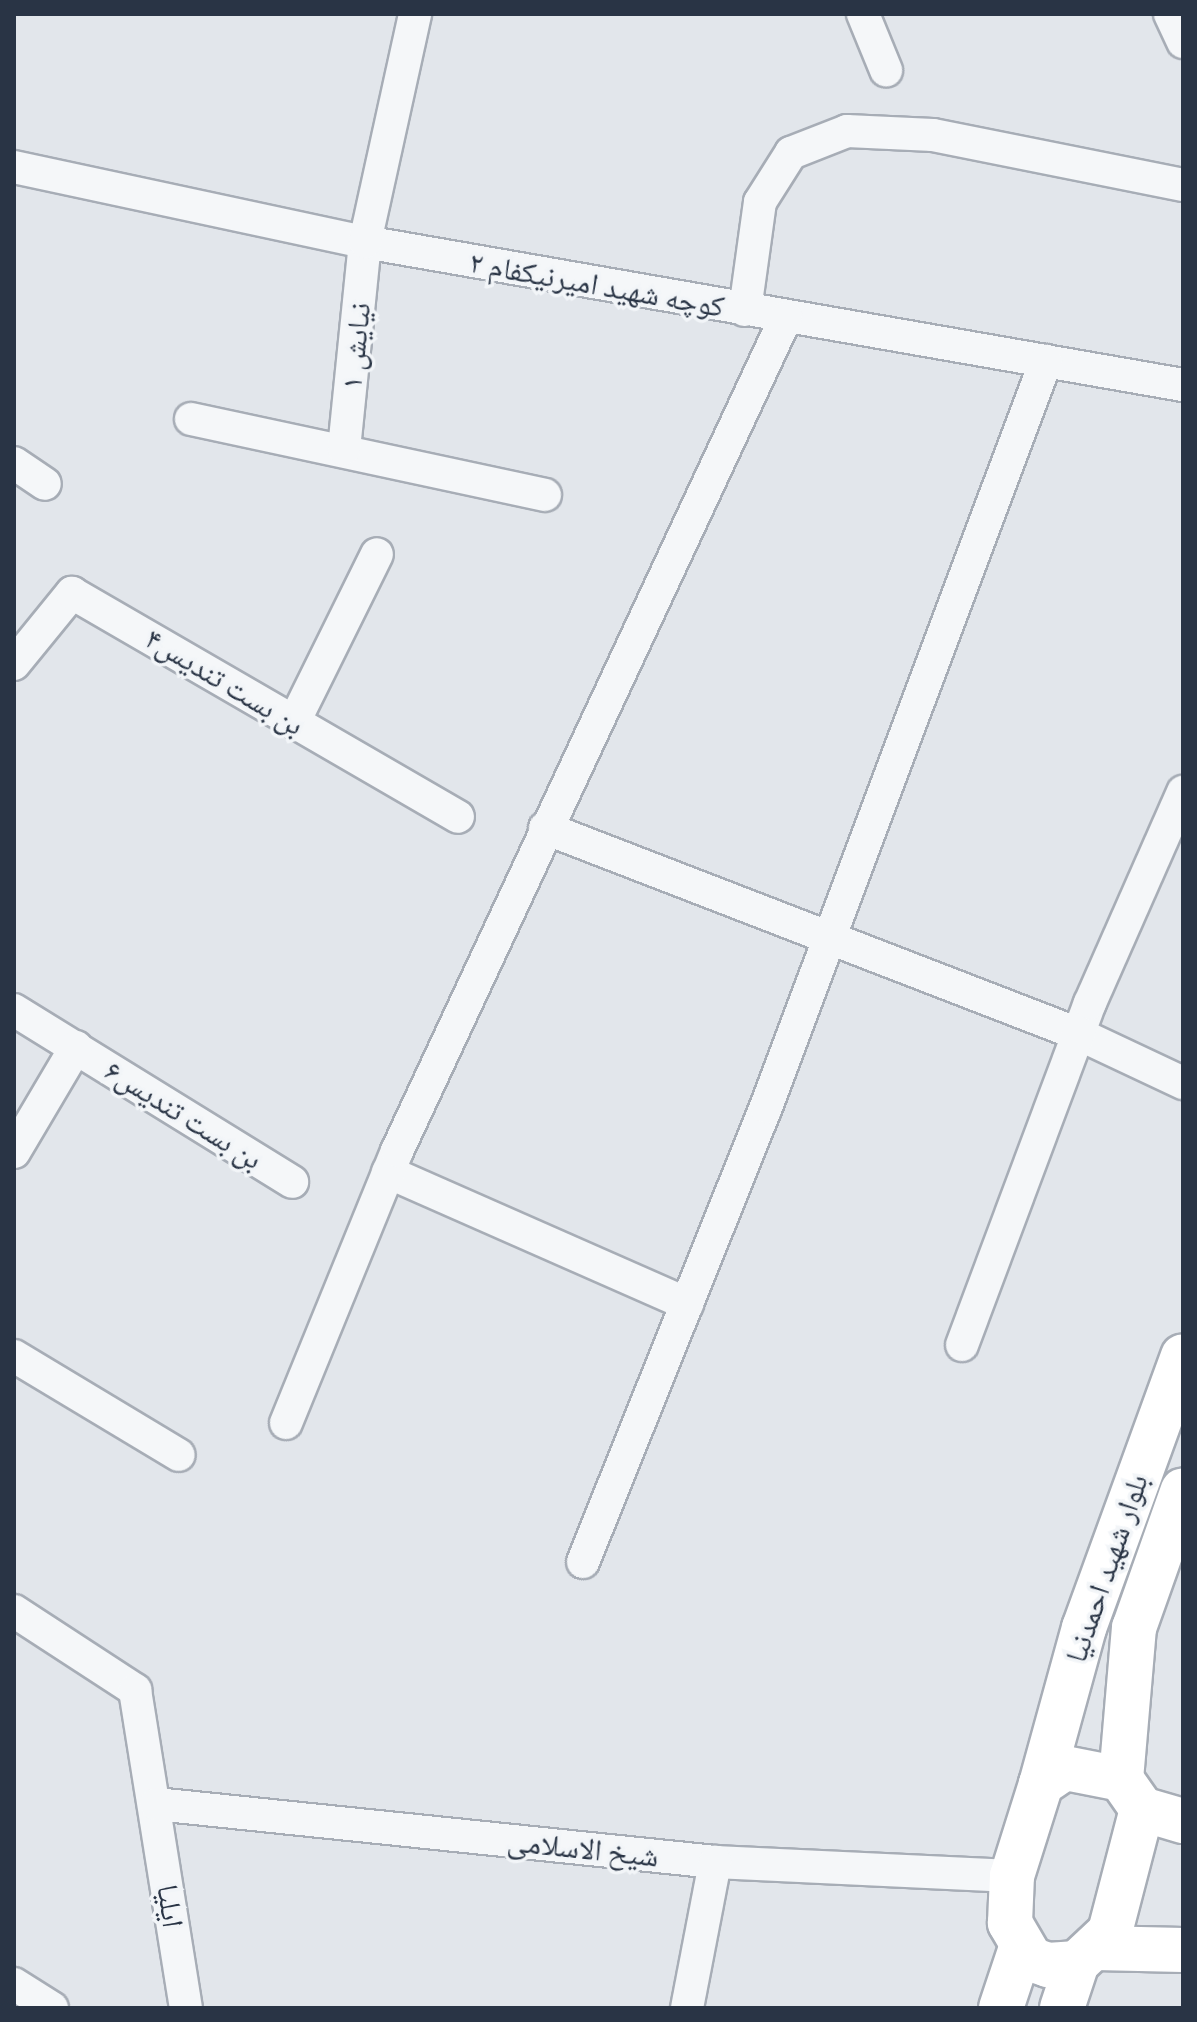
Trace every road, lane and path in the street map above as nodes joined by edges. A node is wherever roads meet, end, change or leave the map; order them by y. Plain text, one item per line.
1 (415, 14) edge
2 (863, 14) edge
3 (1170, 14) edge
4 (1183, 42) edge
5 (886, 70) dead end
6 (14, 167) edge
7 (1183, 185) edge
8 (365, 242) junction
9 (745, 310) junction
10 (786, 317) junction
11 (1046, 361) junction
12 (1183, 385) edge
13 (191, 419) dead end
14 (344, 449) junction
15 (14, 463) edge
16 (45, 484) dead end
17 (545, 495) dead end
18 (377, 554) dead end
19 (14, 664) edge
20 (294, 722) junction
21 (1183, 792) edge
22 (458, 817) dead end
23 (545, 828) junction
24 (830, 935) junction
25 (14, 1010) edge
26 (1081, 1035) junction
27 (76, 1047) junction
28 (1183, 1083) edge
29 (14, 1152) edge
30 (388, 1172) junction
31 (292, 1182) dead end
32 (687, 1304) junction
33 (962, 1345) dead end
34 (14, 1356) edge
35 (1183, 1356) edge
36 (286, 1423) dead end
37 (179, 1455) dead end
38 (1183, 1490) edge
39 (583, 1562) dead end
40 (14, 1611) edge
41 (1041, 1784) junction
42 (1149, 1803) edge
43 (156, 1804) junction
44 (715, 1862) junction
45 (1012, 1876) junction
46 (1021, 1948) junction
47 (1183, 1950) edge
48 (1086, 1956) junction
49 (14, 1984) edge
50 (52, 2008) edge
51 (186, 2008) edge
52 (687, 2008) edge
53 (1001, 2008) edge
54 (1062, 2008) edge

1 - 8 street, نیایش ۱
2 - 5 street
3 - 4 street
6 - 8 street, کوچه شهید امیرنیکفام ۲
7 - 9 street
8 - 9 street, کوچه شهید امیرنیکفام ۲
8 - 14 street, نیایش ۱
9 - 10 street, کوچه شهید امیرنیکفام ۲
10 - 11 street, کوچه شهید امیرنیکفام ۲
10 - 23 street
11 - 12 street, کوچه شهید امیرنیکفام ۲
11 - 24 street
13 - 14 street
14 - 17 street
15 - 16 street
18 - 20 street
19 - 20 street, بن بست تندیس۴
20 - 22 street, بن بست تندیس۴
21 - 26 street
23 - 24 street
23 - 30 street
24 - 26 street
24 - 32 street
25 - 27 street, بن بست تندیس۶
26 - 28 street
26 - 33 street
27 - 29 street
27 - 31 street, بن بست تندیس۶
30 - 32 street
30 - 36 street
32 - 39 street
34 - 37 street
35 - 41 main road, بلوار شهید احمدنیا
38 - 42 main road, بلوار شهید احمدنیا
40 - 43 street, ایلیا
41 - 42 main road
41 - 45 main road, بلوار شهید احمدنیا
42 - 48 main road, بلوار شهید احمدنیا
43 - 44 street, شیخ الاسلامی
43 - 51 street, ایلیا
44 - 45 street, شیخ الاسلامی
44 - 52 street
45 - 46 main road, بلوار شهید احمدنیا
46 - 48 main road
46 - 53 main road
47 - 48 main road
48 - 54 main road
49 - 50 street

